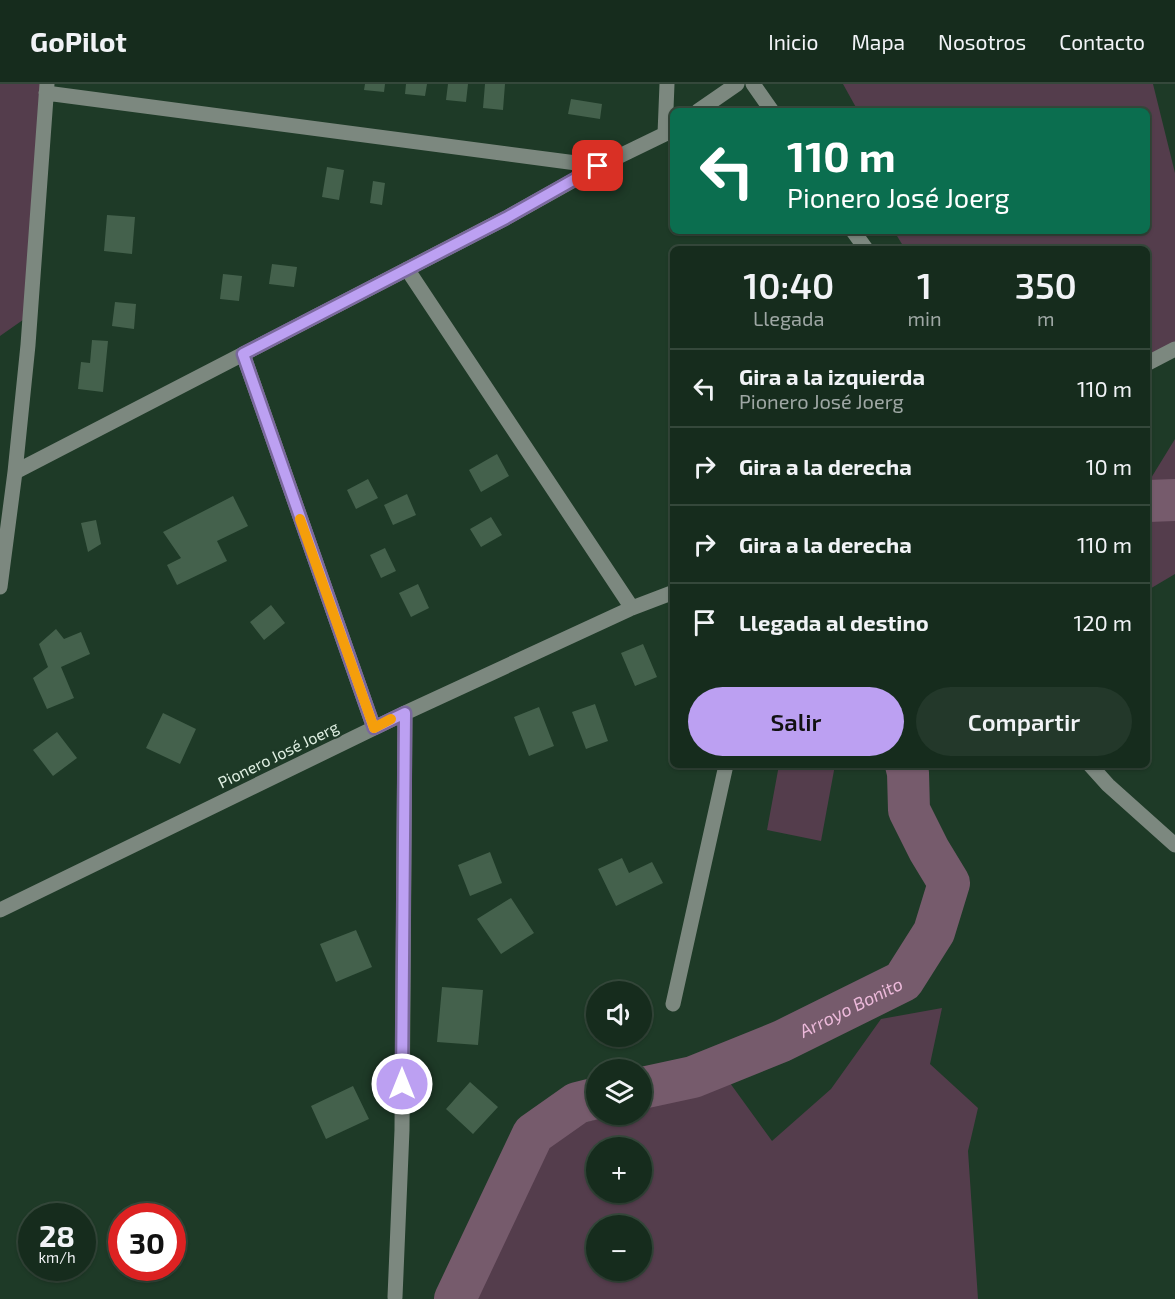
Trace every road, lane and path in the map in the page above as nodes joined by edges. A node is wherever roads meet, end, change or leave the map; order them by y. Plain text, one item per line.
1 (667, 84) edge
2 (737, 84) edge
3 (753, 84) edge
4 (47, 88) edge
5 (702, 108) edge
6 (770, 108) edge
7 (669, 131) edge
8 (598, 166) junction
9 (407, 269) junction
10 (1175, 349) edge
11 (243, 354) junction
12 (1150, 362) edge
13 (15, 472) junction
14 (0, 587) edge
15 (670, 594) edge
16 (632, 608) junction
17 (405, 713) junction
18 (374, 728) junction
19 (725, 768) edge
20 (1093, 768) edge
21 (1175, 845) edge
22 (0, 910) edge
23 (673, 1004) dead end
24 (395, 1297) dead end

1 - 7 street
2 - 5 street
3 - 6 street
4 - 8 street
4 - 13 street
7 - 8 street
8 - 9 street
9 - 11 street
9 - 16 street
10 - 12 street
11 - 13 street
11 - 18 street
13 - 14 street
15 - 16 street, Pionero José Joerg
16 - 17 street, Pionero José Joerg
17 - 18 street, Pionero José Joerg
17 - 24 street
18 - 22 street, Pionero José Joerg
19 - 23 street
20 - 21 street

